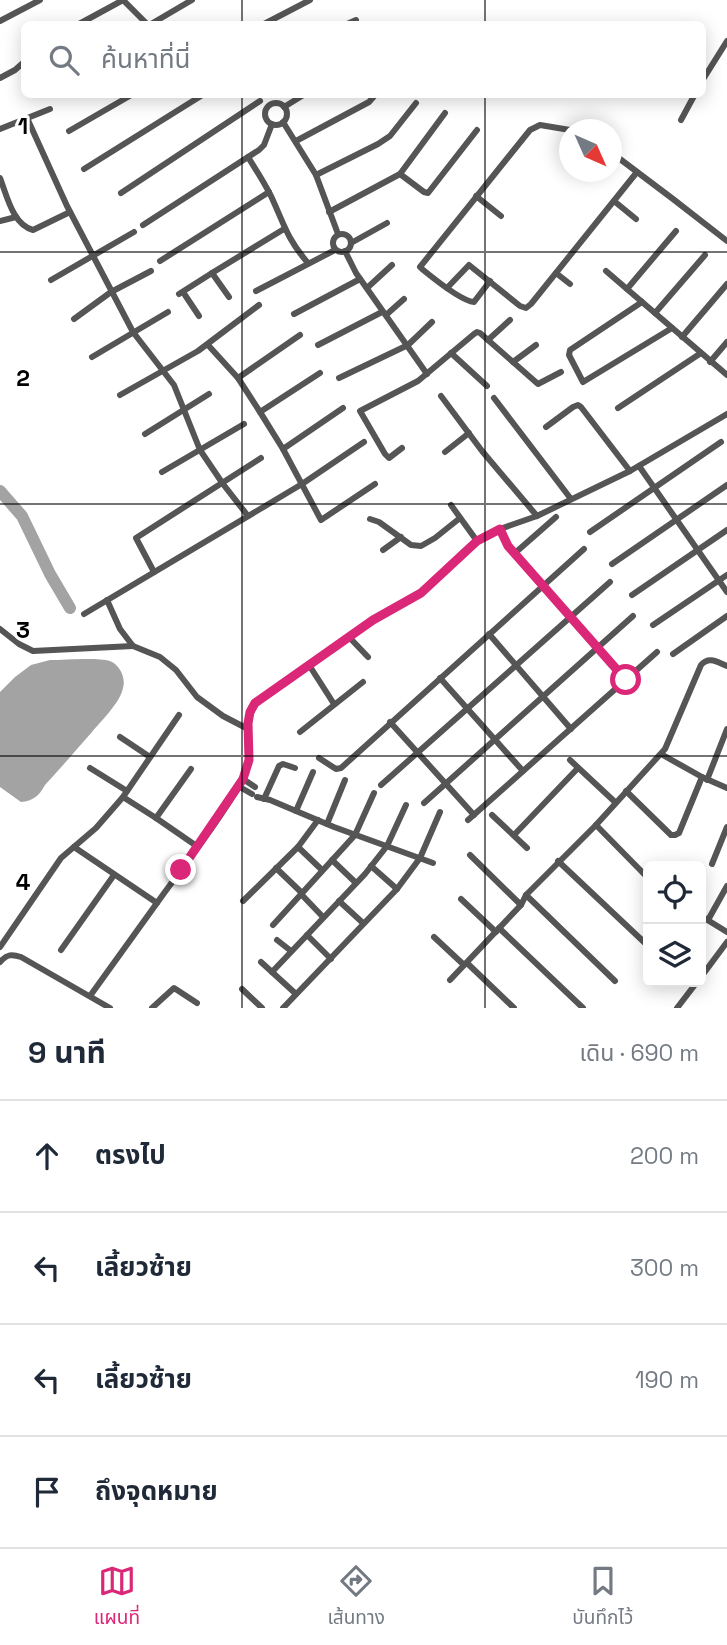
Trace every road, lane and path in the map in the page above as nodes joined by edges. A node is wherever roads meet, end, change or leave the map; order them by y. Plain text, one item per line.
1 (40, 0) edge
2 (123, 0) edge
3 (191, 0) edge
4 (310, 0) edge
5 (0, 20) edge
6 (84, 21) edge
7 (146, 21) edge
8 (154, 21) edge
9 (270, 21) edge
10 (727, 41) edge
11 (21, 65) edge
12 (706, 75) edge
13 (0, 78) edge
14 (126, 98) edge
15 (198, 98) edge
16 (257, 98) edge
17 (299, 98) edge
18 (372, 98) edge
19 (693, 98) edge
20 (260, 101) junction
21 (416, 103) dead end
22 (269, 106) junction
23 (284, 107) junction
24 (50, 108) dead end
25 (445, 113) dead end
26 (27, 118) junction
27 (681, 120) dead end
28 (283, 122) junction
29 (272, 124) junction
30 (559, 128) edge
31 (0, 129) edge
32 (477, 130) dead end
33 (69, 131) dead end
34 (296, 141) junction
35 (248, 157) junction
36 (622, 161) edge
37 (84, 169) dead end
38 (637, 172) junction
39 (316, 174) junction
40 (400, 174) junction
41 (0, 178) edge
42 (269, 192) junction
43 (121, 193) dead end
44 (476, 197) junction
45 (614, 201) junction
46 (70, 212) junction
47 (329, 212) junction
48 (501, 216) dead end
49 (16, 217) junction
50 (635, 219) dead end
51 (0, 222) edge
52 (387, 223) dead end
53 (143, 225) dead end
54 (284, 229) junction
55 (676, 231) dead end
56 (134, 232) dead end
57 (338, 234) junction
58 (727, 242) edge
59 (351, 243) junction
60 (335, 250) junction
61 (345, 251) junction
62 (705, 255) dead end
63 (93, 256) junction
64 (160, 261) dead end
65 (308, 264) junction
66 (392, 265) dead end
67 (151, 271) dead end
68 (606, 271) dead end
69 (212, 272) junction
70 (556, 273) junction
71 (360, 279) junction
72 (51, 280) dead end
73 (490, 281) junction
74 (570, 284) dead end
75 (727, 284) edge
76 (367, 288) junction
77 (447, 288) junction
78 (627, 289) junction
79 (256, 291) dead end
80 (111, 292) junction
81 (229, 297) dead end
82 (404, 299) dead end
83 (642, 302) junction
84 (259, 305) dead end
85 (167, 312) dead end
86 (654, 313) junction
87 (294, 314) dead end
88 (384, 314) junction
89 (199, 316) dead end
90 (74, 319) dead end
91 (510, 320) dead end
92 (432, 322) dead end
93 (672, 328) junction
94 (133, 332) junction
95 (300, 335) dead end
96 (682, 337) junction
97 (488, 340) junction
98 (727, 342) edge
99 (208, 345) junction
100 (318, 345) dead end
101 (408, 345) junction
102 (536, 345) dead end
103 (451, 353) junction
104 (701, 353) junction
105 (92, 357) dead end
106 (513, 362) junction
107 (710, 362) junction
108 (163, 371) junction
109 (561, 372) dead end
110 (320, 373) dead end
111 (427, 374) junction
112 (727, 375) edge
113 (238, 378) junction
114 (339, 378) dead end
115 (486, 386) dead end
116 (209, 394) dead end
117 (120, 395) dead end
118 (441, 396) dead end
119 (494, 398) dead end
120 (343, 408) dead end
121 (618, 408) dead end
122 (184, 410) junction
123 (260, 412) junction
124 (726, 417) edge
125 (244, 424) dead end
126 (546, 426) dead end
127 (469, 433) junction
128 (145, 434) dead end
129 (364, 442) dead end
130 (721, 442) dead end
131 (402, 448) dead end
132 (283, 449) junction
133 (200, 450) junction
134 (445, 452) dead end
135 (261, 458) dead end
136 (639, 466) junction
137 (630, 471) junction
138 (163, 472) dead end
139 (223, 484) junction
140 (302, 484) junction
141 (375, 484) dead end
142 (727, 485) edge
143 (654, 488) junction
144 (571, 499) junction
145 (451, 505) dead end
146 (248, 516) junction
147 (537, 516) junction
148 (556, 517) dead end
149 (460, 518) junction
150 (370, 519) dead end
151 (676, 519) junction
152 (500, 529) junction
153 (727, 530) edge
154 (590, 532) dead end
155 (401, 537) junction
156 (477, 541) junction
157 (584, 549) dead end
158 (383, 550) dead end
159 (698, 550) junction
160 (515, 554) junction
161 (612, 564) dead end
162 (154, 572) junction
163 (727, 575) edge
164 (719, 580) junction
165 (610, 582) dead end
166 (543, 586) junction
167 (727, 592) edge
168 (632, 595) dead end
169 (107, 600) junction
170 (84, 614) dead end
171 (633, 616) dead end
172 (727, 616) edge
173 (570, 617) junction
174 (653, 625) dead end
175 (0, 629) edge
176 (489, 634) junction
177 (349, 637) junction
178 (133, 646) junction
179 (598, 648) junction
180 (657, 652) dead end
181 (673, 654) dead end
182 (368, 656) dead end
183 (309, 665) junction
184 (516, 665) junction
185 (727, 666) edge
186 (440, 678) junction
187 (626, 680) junction
188 (363, 682) dead end
189 (543, 696) junction
190 (334, 705) junction
191 (467, 709) junction
192 (179, 715) dead end
193 (390, 722) junction
194 (248, 729) junction
195 (571, 729) junction
196 (727, 729) edge
197 (300, 732) dead end
198 (120, 737) dead end
199 (495, 739) junction
200 (418, 753) junction
201 (661, 754) junction
202 (150, 757) junction
203 (319, 758) dead end
204 (570, 760) dead end
205 (90, 768) dead end
206 (295, 768) dead end
207 (578, 768) junction
208 (191, 769) dead end
209 (523, 771) junction
210 (313, 772) dead end
211 (705, 778) junction
212 (243, 779) junction
213 (345, 780) dead end
214 (445, 783) junction
215 (381, 785) dead end
216 (238, 786) junction
217 (727, 788) edge
218 (626, 791) junction
219 (374, 793) dead end
220 (125, 794) junction
221 (261, 795) junction
222 (615, 802) junction
223 (424, 803) dead end
224 (406, 805) dead end
225 (296, 811) junction
226 (440, 812) dead end
227 (492, 815) dead end
228 (156, 818) junction
229 (318, 820) junction
230 (327, 824) junction
231 (596, 825) junction
232 (727, 827) edge
233 (355, 835) junction
234 (514, 835) junction
235 (387, 846) junction
236 (74, 847) junction
237 (298, 847) junction
238 (198, 848) junction
239 (527, 848) dead end
240 (470, 855) dead end
241 (420, 858) junction
242 (332, 860) junction
243 (558, 861) junction
244 (433, 863) dead end
245 (712, 864) dead end
246 (371, 866) junction
247 (276, 868) junction
248 (323, 870) junction
249 (643, 873) edge
250 (114, 876) junction
251 (356, 883) junction
252 (727, 886) edge
253 (397, 889) junction
254 (301, 893) junction
255 (526, 895) junction
256 (461, 899) dead end
257 (243, 901) dead end
258 (339, 901) junction
259 (157, 903) junction
260 (522, 905) junction
261 (323, 917) junction
262 (708, 920) joint
263 (363, 923) junction
264 (272, 925) dead end
265 (498, 930) junction
266 (727, 932) edge
267 (307, 935) junction
268 (434, 937) dead end
269 (277, 940) dead end
270 (643, 941) edge
271 (727, 942) edge
272 (0, 947) edge
273 (61, 950) dead end
274 (291, 951) junction
275 (331, 958) junction
276 (0, 961) edge
277 (261, 962) dead end
278 (465, 964) junction
279 (706, 970) edge
280 (272, 972) junction
281 (450, 980) dead end
282 (615, 981) dead end
283 (693, 987) edge
284 (242, 989) dead end
285 (296, 994) junction
286 (90, 996) junction
287 (197, 1003) dead end
288 (110, 1008) edge
289 (152, 1008) edge
290 (262, 1008) edge
291 (283, 1008) edge
292 (514, 1008) edge
293 (583, 1008) edge
294 (677, 1008) edge

1 - 5 street
2 - 6 street
2 - 7 street
3 - 8 street
4 - 9 street
10 - 12 street
11 - 13 street
14 - 33 street
15 - 37 street
16 - 20 street
17 - 23 street
18 - 34 street
19 - 27 street
20 - 22 street
20 - 43 street
21 - 39 street
22 - 23 street
22 - 29 street
23 - 28 street
24 - 26 street
25 - 40 street
26 - 31 street
26 - 46 street
28 - 29 street
28 - 34 street
29 - 35 street
30 - 44 street
32 - 40 street
34 - 39 street
35 - 42 street
35 - 53 street
36 - 38 street
38 - 45 street
38 - 58 street
39 - 47 street
40 - 47 street
41 - 49 street
42 - 54 street
42 - 64 street
44 - 48 street
44 - 77 street
45 - 50 street
45 - 70 street
46 - 49 street
46 - 63 street
47 - 57 street
49 - 51 street
52 - 59 street
54 - 65 street
54 - 69 street
55 - 78 street
56 - 63 street
57 - 59 street
57 - 60 street
59 - 61 street
60 - 61 street
60 - 65 street
61 - 71 street
62 - 86 street
63 - 72 street
63 - 80 street
65 - 79 street
66 - 76 street
67 - 80 street
68 - 78 street
69 - 81 street
69 - 89 street
70 - 73 street
70 - 74 street
71 - 76 street
71 - 87 street
73 - 77 street
73 - 77 street
75 - 96 street
76 - 88 street
78 - 83 street
80 - 90 street
80 - 94 street
82 - 88 street
83 - 86 street
83 - 93 street
84 - 99 street
85 - 94 street
86 - 93 street
88 - 100 street
88 - 101 street
91 - 97 street
92 - 101 street
93 - 96 street
94 - 105 street
94 - 108 street
95 - 113 street
96 - 104 street
97 - 103 street
97 - 106 street
98 - 107 street
99 - 108 street
99 - 113 street
101 - 111 street
101 - 114 street
102 - 106 street
103 - 111 street
103 - 115 street
104 - 107 street
104 - 121 street
106 - 109 street
107 - 112 street
108 - 117 street
108 - 122 street
110 - 123 street
111 - 131 street
113 - 123 street
116 - 122 street
118 - 127 street
119 - 144 street
120 - 132 street
122 - 128 street
122 - 133 street
123 - 132 street
124 - 136 street
125 - 133 street
126 - 137 street
127 - 134 street
127 - 147 street
129 - 140 street
130 - 143 street
132 - 140 street
133 - 138 street
133 - 139 street
135 - 139 street
136 - 137 street
136 - 143 street
137 - 144 street
139 - 146 street
139 - 162 street
140 - 141 street
140 - 146 street
142 - 151 street
143 - 151 street
143 - 154 street
144 - 147 street
145 - 149 street
146 - 162 street
147 - 152 street
148 - 160 street
149 - 155 street
149 - 156 street
150 - 155 street
151 - 159 street
151 - 161 street
152 - 156 street
152 - 160 street
153 - 159 street
155 - 158 street
156 - 177 street
157 - 166 street
159 - 164 street
159 - 168 street
160 - 166 street
162 - 169 street
163 - 164 street
164 - 167 street
164 - 174 street
165 - 173 street
166 - 173 street
166 - 176 street
169 - 170 street
169 - 178 street
171 - 179 street
172 - 181 street
173 - 179 street
173 - 184 street
175 - 178 street
176 - 184 street
176 - 186 street
177 - 182 street
177 - 183 street
178 - 194 street
179 - 187 street
179 - 189 street
180 - 187 street
183 - 190 street
183 - 194 street
184 - 189 street
184 - 191 street
185 - 201 street
186 - 191 street
186 - 193 street
187 - 195 street
188 - 190 street
189 - 195 street
189 - 199 street
190 - 197 street
191 - 199 street
191 - 200 street
192 - 202 street
193 - 200 street
193 - 203 street
194 - 212 street
195 - 209 street
196 - 211 street
198 - 202 street
199 - 209 street
199 - 214 street
200 - 214 street
200 - 215 street
201 - 211 street
201 - 218 street
202 - 220 street
204 - 207 street
205 - 220 street
206 - 221 street
207 - 222 street
207 - 234 street
208 - 228 street
209 - 214 street
210 - 225 street
211 - 217 street
211 - 218 street
212 - 216 street
212 - 221 street
213 - 230 street
214 - 223 street
216 - 221 street
216 - 238 street
218 - 222 street
219 - 233 street
220 - 228 street
220 - 236 street
221 - 225 street
222 - 231 street
224 - 235 street
225 - 229 street
226 - 241 street
227 - 234 street
228 - 238 street
229 - 230 street
229 - 237 street
230 - 233 street
231 - 243 street
231 - 249 street
232 - 245 street
233 - 235 street
233 - 242 street
234 - 239 street
235 - 241 street
235 - 246 street
236 - 250 street
236 - 272 street
237 - 247 street
237 - 248 street
238 - 259 street
240 - 260 street
241 - 244 street
241 - 253 street
242 - 248 street
242 - 251 street
243 - 255 street
243 - 270 street
246 - 251 street
246 - 253 street
247 - 254 street
247 - 257 street
248 - 254 street
250 - 259 street
250 - 273 street
251 - 258 street
252 - 262 street
253 - 263 street
254 - 261 street
254 - 264 street
255 - 260 street
255 - 282 street
256 - 265 street
258 - 261 street
258 - 263 street
259 - 286 street
260 - 265 street
261 - 267 street
262 - 266 street
263 - 275 street
265 - 278 street
265 - 293 street
267 - 274 street
267 - 275 street
268 - 278 street
269 - 274 street
271 - 279 street
274 - 280 street
275 - 285 street
276 - 286 street
277 - 280 street
278 - 281 street
278 - 292 street
280 - 285 street
283 - 294 street
284 - 290 street
285 - 291 street
286 - 288 street
287 - 289 street

